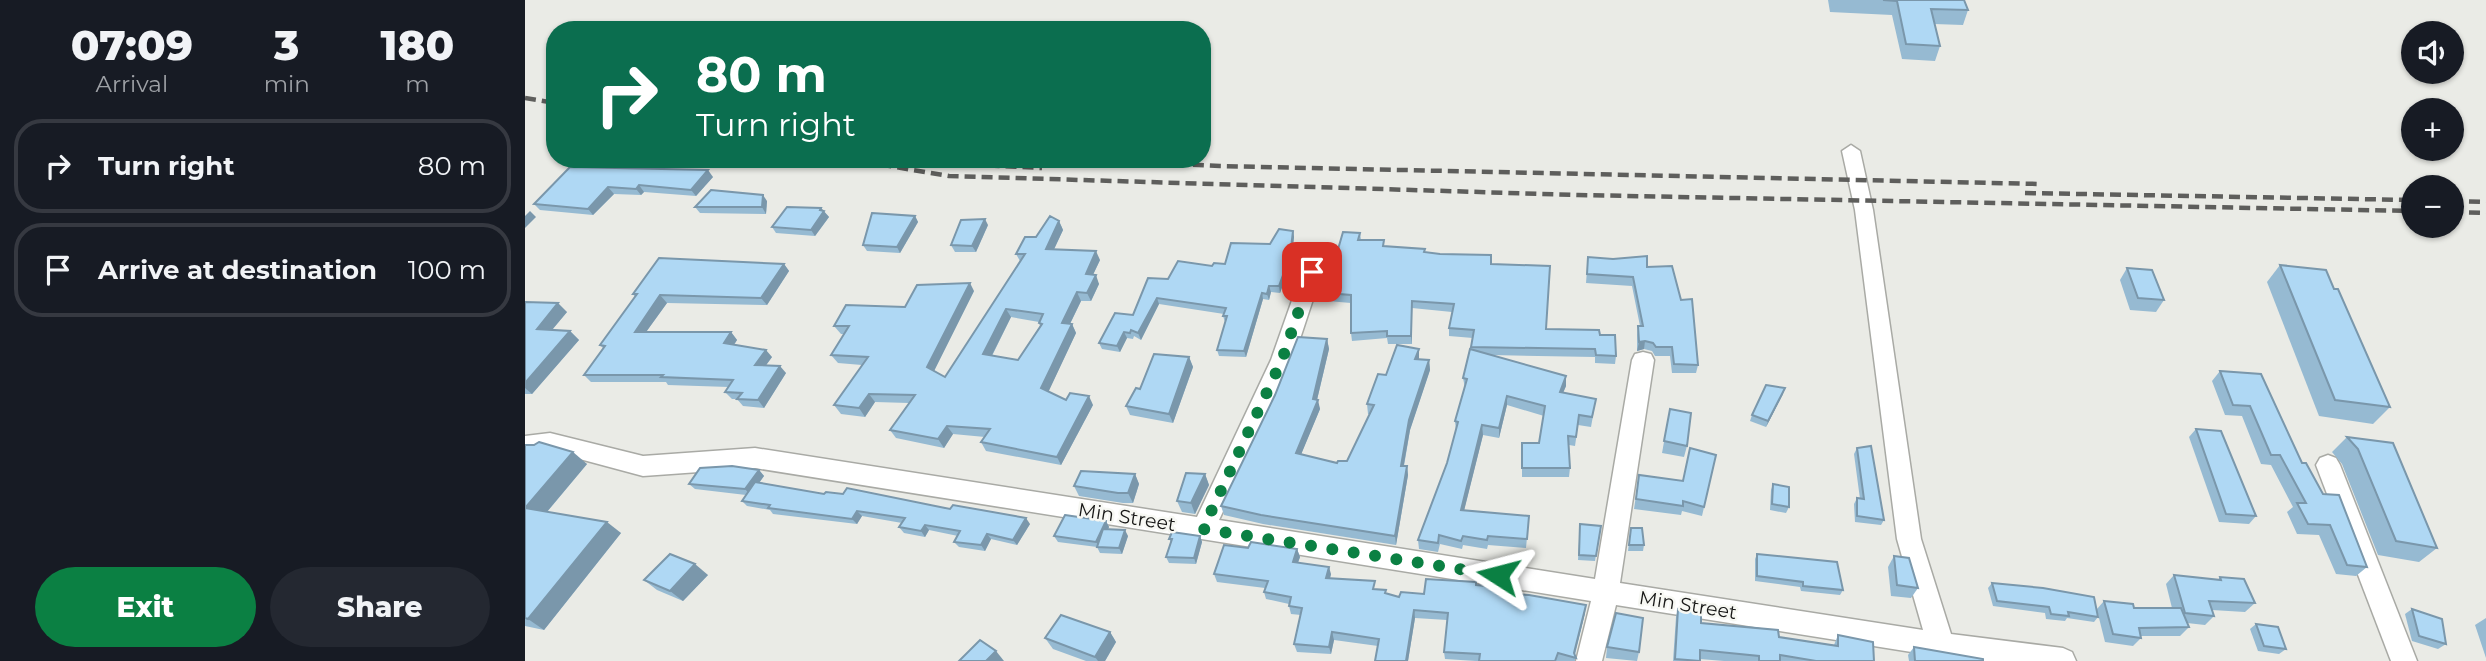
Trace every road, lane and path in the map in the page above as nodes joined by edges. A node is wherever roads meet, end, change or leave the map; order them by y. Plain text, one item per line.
1 (1851, 151) dead end
2 (1312, 272) dead end
3 (1643, 360) dead end
4 (525, 444) edge
5 (2328, 466) dead end
6 (1203, 529) junction
7 (1606, 592) junction
8 (1941, 645) junction
9 (1998, 657) edge
10 (1589, 661) edge
11 (2063, 661) edge
12 (2404, 661) edge

1 - 8 street
2 - 6 street
3 - 7 street
4 - 6 street, Min Street
5 - 12 street
6 - 7 street, Min Street
7 - 8 street, Min Street
7 - 10 street
8 - 9 street, Min Street
9 - 11 street, Min Street

